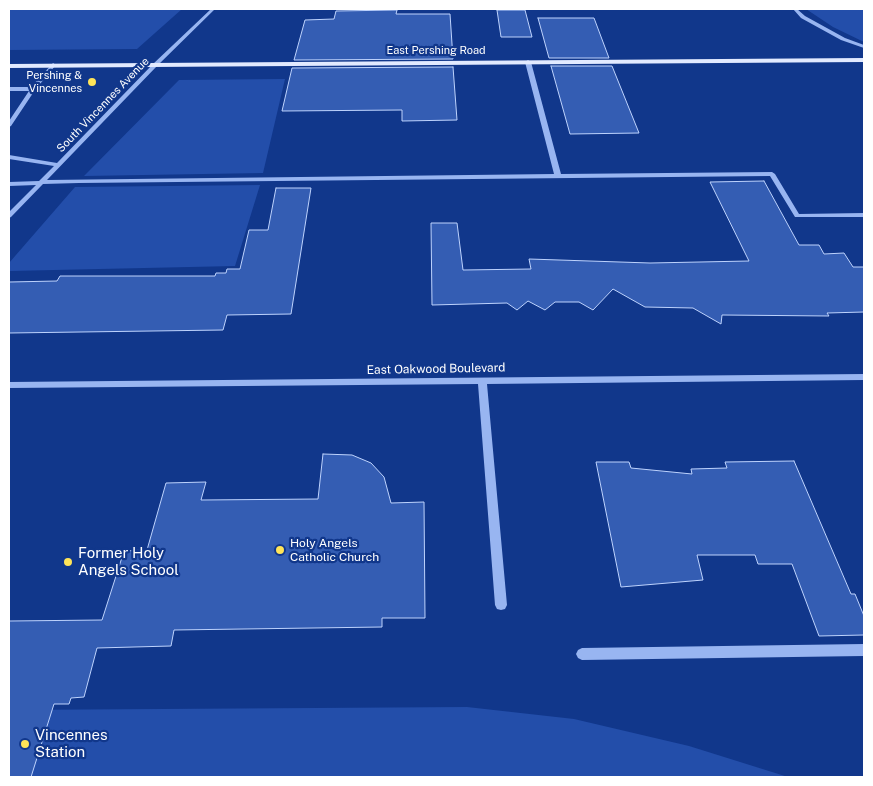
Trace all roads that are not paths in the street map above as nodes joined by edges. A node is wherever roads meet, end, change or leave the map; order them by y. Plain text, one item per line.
1 (212, 9) edge
2 (795, 9) edge
3 (864, 47) edge
4 (864, 60) edge
5 (528, 62) junction
6 (53, 65) junction
7 (154, 65) junction
8 (9, 66) edge
9 (9, 89) edge
10 (33, 89) junction
11 (9, 125) edge
12 (9, 157) edge
13 (58, 165) junction
14 (558, 176) junction
15 (42, 181) junction
16 (9, 184) edge
17 (864, 215) edge
18 (9, 216) edge
19 (864, 377) edge
20 (482, 381) junction
21 (9, 386) edge
22 (501, 605) dead end
23 (864, 650) edge
24 (582, 654) dead end

1 - 7 street, South Vincennes Avenue
2 - 3 street
4 - 5 main road, East Pershing Road
5 - 7 main road, East Pershing Road
5 - 14 street
6 - 7 main road, East Pershing Road
6 - 8 main road, East Pershing Road
6 - 10 street
7 - 13 street, South Vincennes Avenue
9 - 10 street
10 - 11 street
12 - 13 street
13 - 15 street, South Vincennes Avenue
14 - 15 street
14 - 17 street
15 - 16 street
15 - 18 street, South Vincennes Avenue
19 - 20 street, East Oakwood Boulevard
20 - 21 street, East Oakwood Boulevard
20 - 22 street
23 - 24 street

